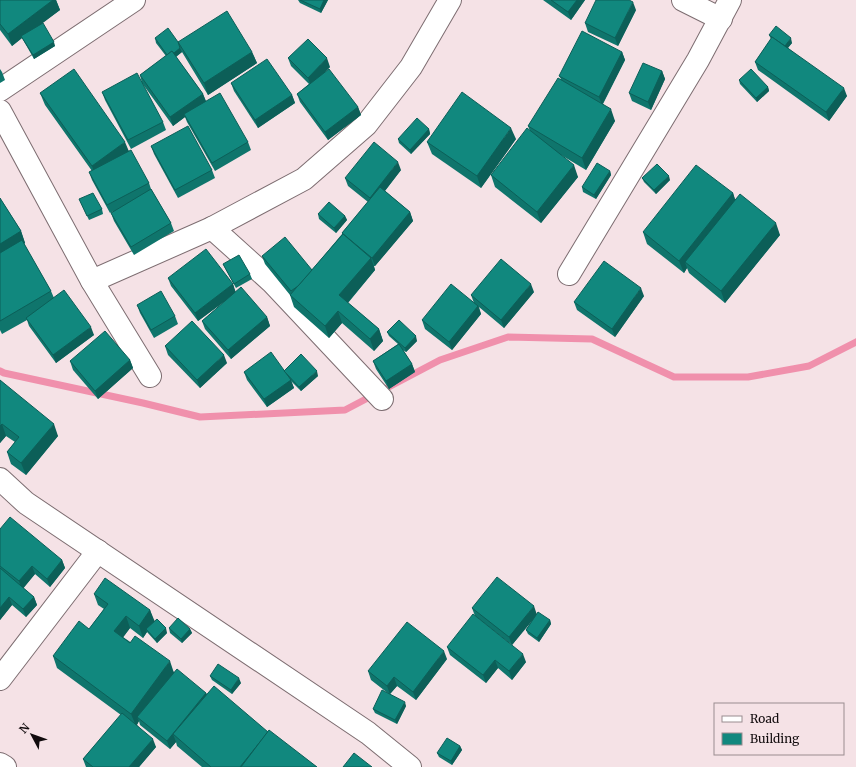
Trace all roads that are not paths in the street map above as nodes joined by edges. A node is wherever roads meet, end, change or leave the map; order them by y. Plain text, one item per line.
1 (134, 0) edge
2 (450, 0) edge
3 (683, 0) edge
4 (725, 9) edge
5 (0, 90) edge
6 (0, 110) edge
7 (212, 228) junction
8 (569, 274) dead end
9 (92, 281) junction
10 (150, 376) dead end
11 (382, 399) dead end
12 (0, 479) edge
13 (98, 551) junction
14 (0, 679) edge
15 (0, 764) edge
16 (5, 767) edge
17 (410, 767) edge

1 - 5 street
2 - 7 street
3 - 4 street
4 - 8 street
6 - 9 street
7 - 9 street
7 - 11 street
9 - 10 street
12 - 13 street
13 - 14 street
13 - 17 street
15 - 16 street

